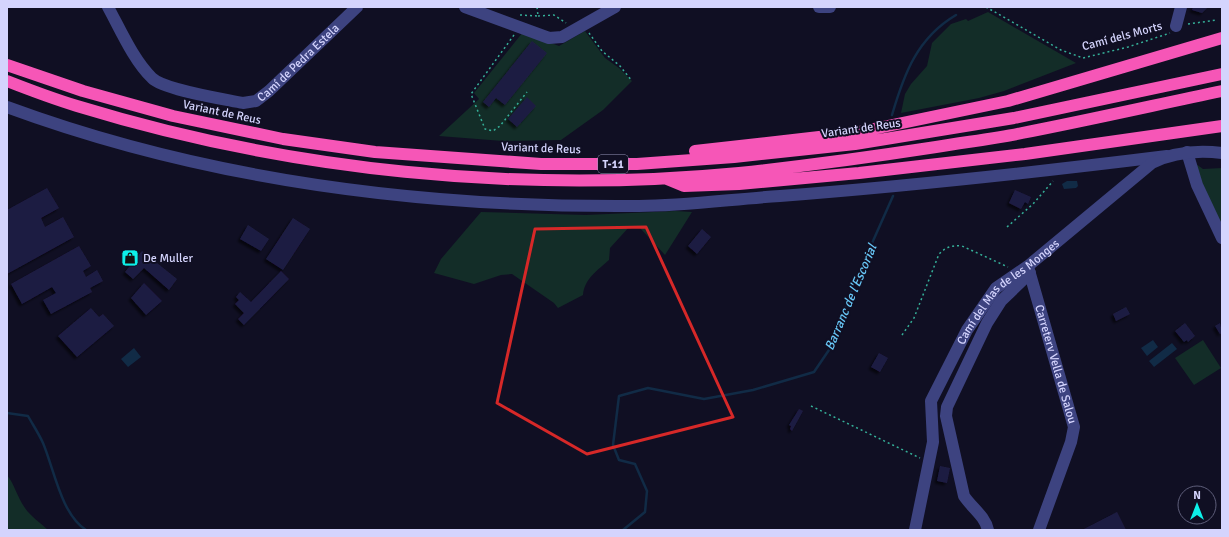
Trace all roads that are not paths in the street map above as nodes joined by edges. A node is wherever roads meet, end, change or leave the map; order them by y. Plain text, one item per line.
1 (108, 7) edge
2 (357, 7) edge
3 (465, 7) edge
4 (615, 7) edge
5 (819, 7) edge
6 (830, 7) edge
7 (1181, 7) edge
8 (1176, 26) road end
9 (1222, 38) edge
10 (7, 65) edge
11 (1222, 74) edge
12 (7, 82) edge
13 (1222, 91) edge
14 (7, 107) edge
15 (1222, 126) edge
16 (1187, 152) junction
17 (1222, 153) edge
18 (1167, 156) junction
19 (541, 164) junction
20 (664, 178) junction
21 (1222, 238) edge
22 (1026, 270) junction
23 (915, 530) edge
24 (988, 530) edge
25 (1038, 530) edge

1 - 2 street, Camí de Pedra Estela
3 - 4 street
5 - 6 street
7 - 8 street
9 - 19 highway
10 - 19 highway, Variant de Reus / T-11
11 - 19 highway, Variant de Reus / T-11
12 - 20 highway, T-11
13 - 20 highway, T-11
14 - 18 street
15 - 20 highway
16 - 17 street, Camí del Mas de les Monges
16 - 18 street, Camí del Mas de les Monges
16 - 21 street
18 - 22 street, Camí del Mas de les Monges
22 - 23 street, Camí del Mas de les Monges
22 - 24 street
22 - 25 street, Carreterv Vella de Salou

